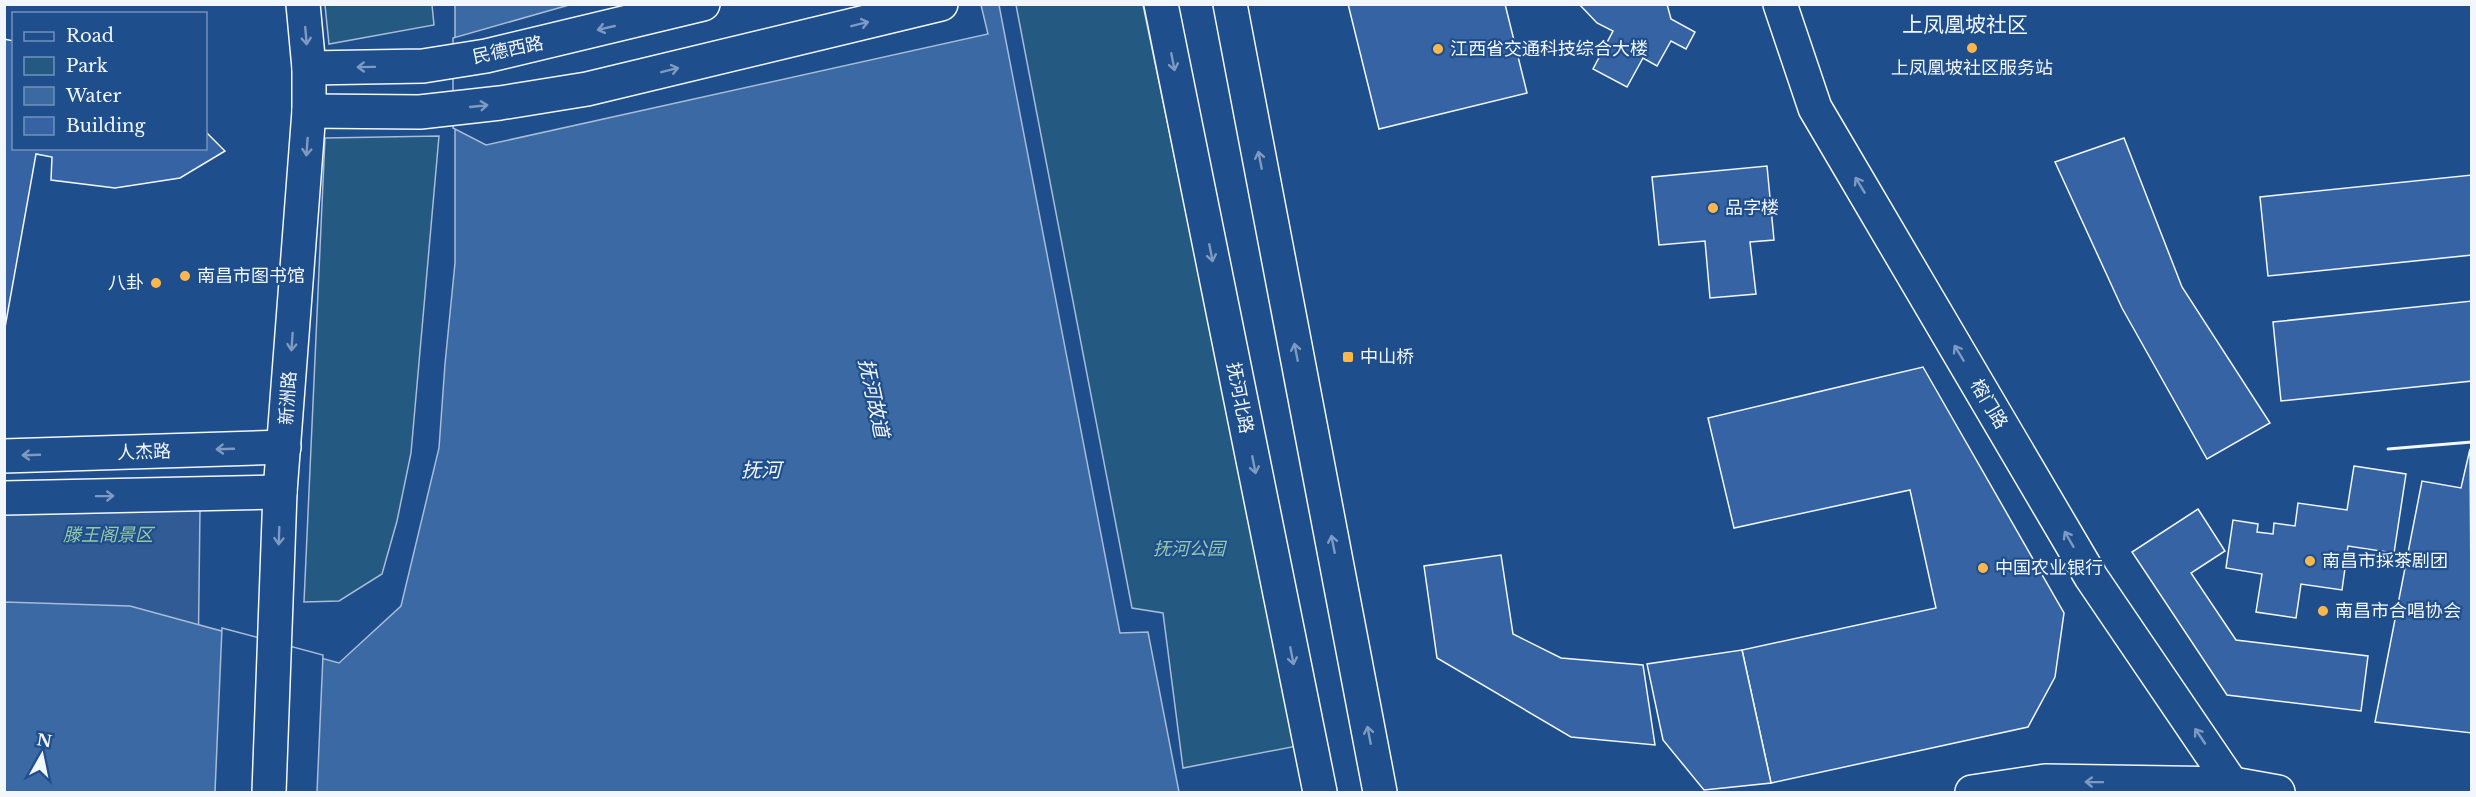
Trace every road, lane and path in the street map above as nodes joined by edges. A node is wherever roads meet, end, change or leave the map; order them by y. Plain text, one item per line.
1 (303, 4) edge
2 (703, 4) edge
3 (941, 4) edge
4 (1161, 4) edge
5 (1230, 4) edge
6 (1780, 4) edge
7 (309, 68) junction
8 (309, 111) junction
9 (284, 447) junction
10 (4, 456) edge
11 (280, 492) junction
12 (4, 498) edge
13 (2235, 788) edge
14 (269, 792) edge
15 (1320, 792) edge
16 (1380, 792) edge
17 (1972, 792) edge
18 (2278, 792) edge

1 -> 7 main road, 新洲路
2 -> 7 main road, 民德西路
8 -> 3 main road
4 -> 15 main road, 抚河北路
16 -> 5 main road
13 -> 6 main road, 榕门路
7 - 8 main road, 新洲路
8 -> 9 main road, 新洲路
9 -> 10 main road, 人杰路
9 - 11 main road, 新洲路
12 -> 11 main road
11 -> 14 main road, 新洲路
13 -> 17 main road
13 - 18 main road

